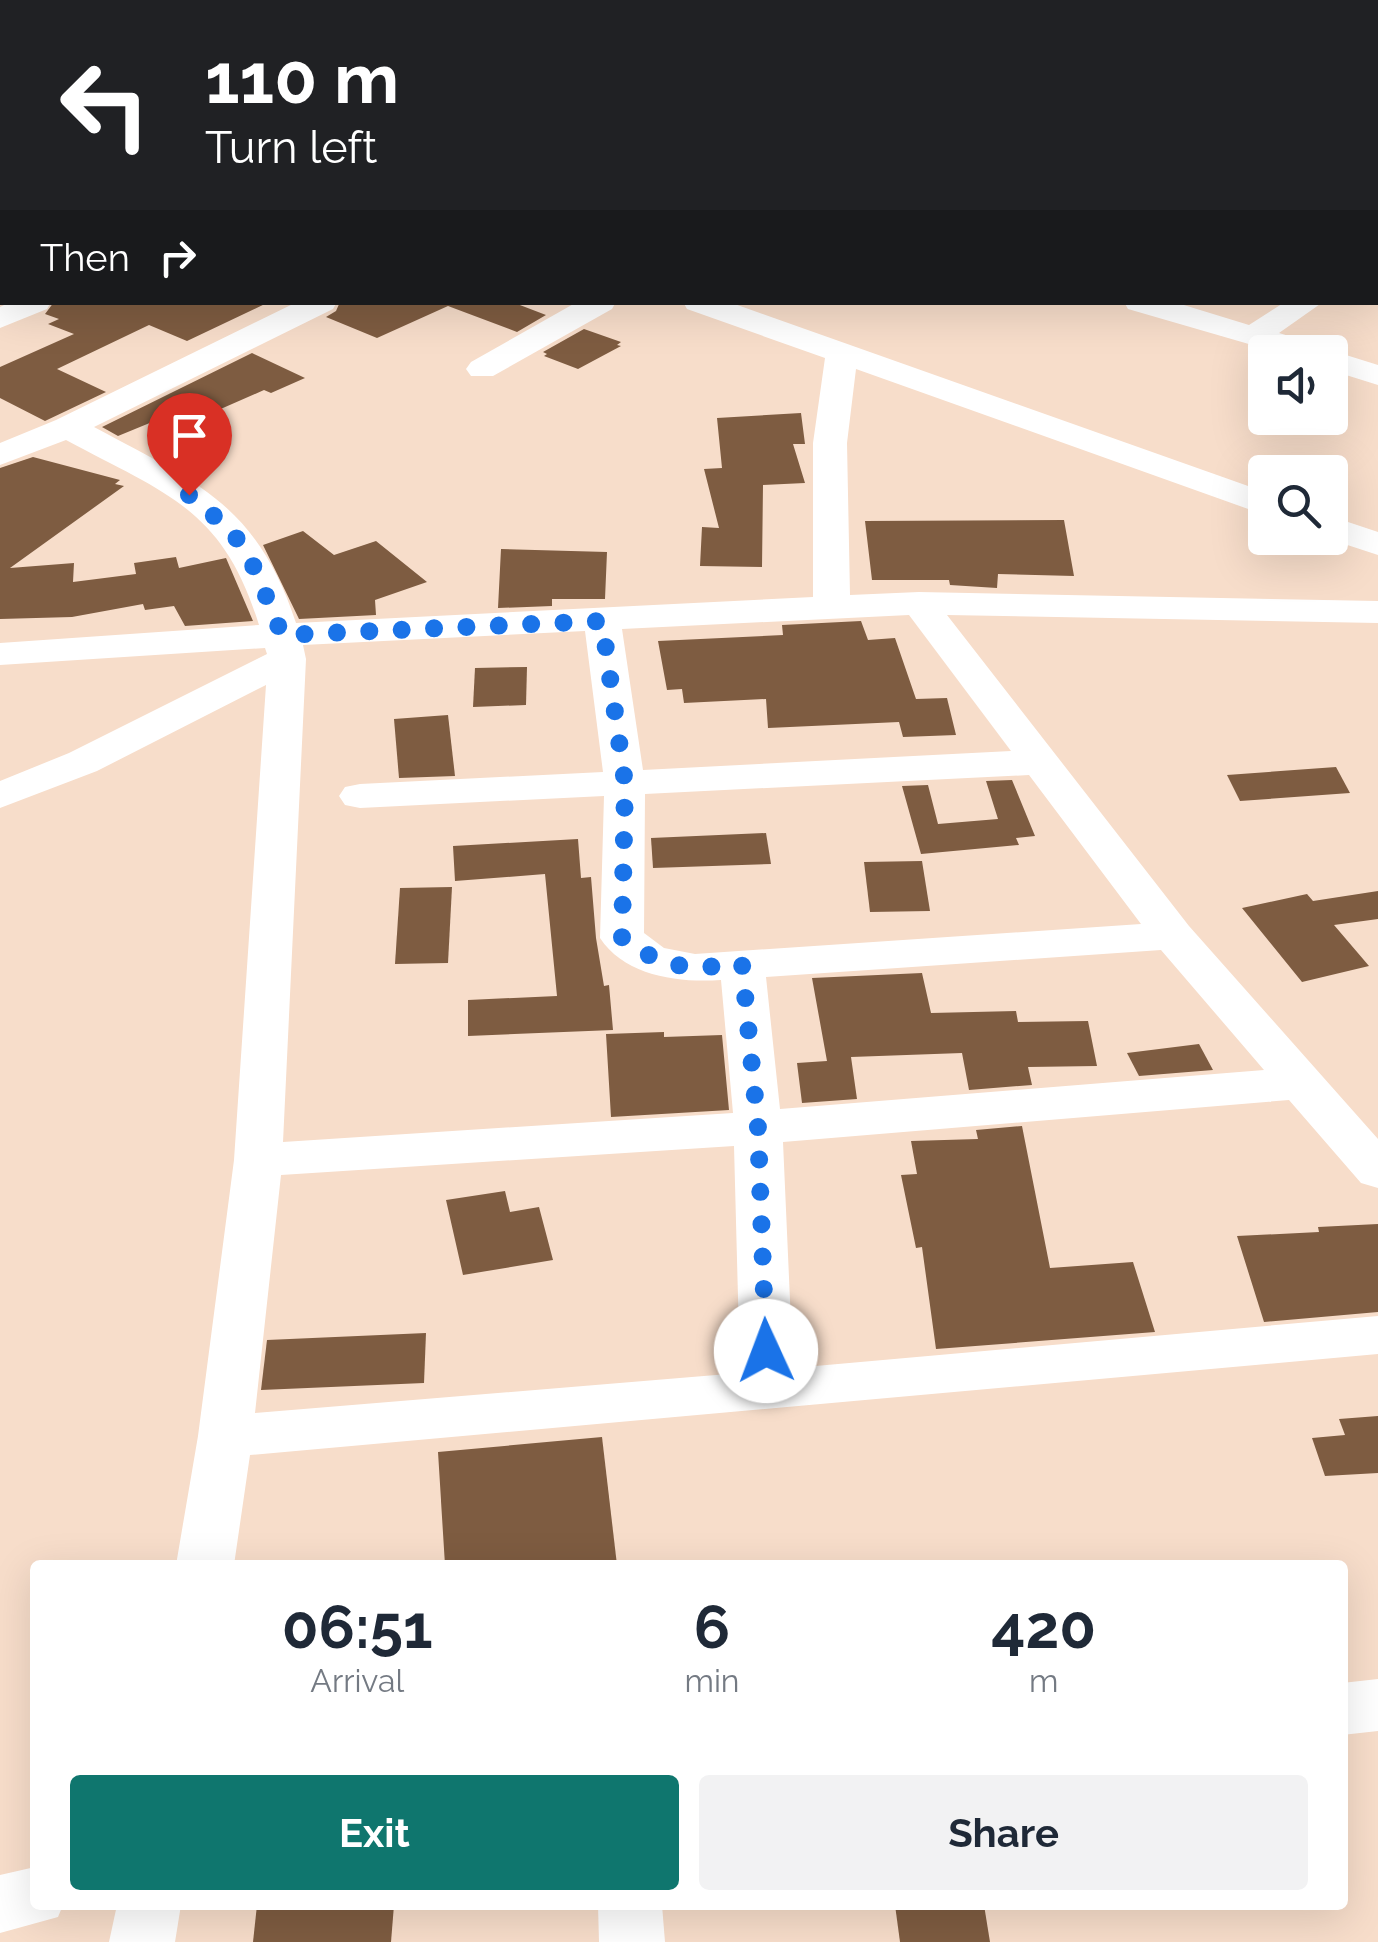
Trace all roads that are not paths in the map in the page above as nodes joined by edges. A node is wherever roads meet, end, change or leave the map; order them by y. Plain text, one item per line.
1 (30, 305) edge
2 (316, 305) edge
3 (596, 305) edge
4 (706, 305) edge
5 (1149, 305) edge
6 (1303, 305) edge
7 (0, 320) edge
8 (1254, 335) joint
9 (842, 353) junction
10 (1348, 366) edge
11 (482, 369) dead end
12 (1378, 376) edge
13 (68, 427) junction
14 (0, 455) edge
15 (1248, 498) edge
16 (1348, 533) edge
17 (1378, 544) edge
18 (918, 604) junction
19 (832, 608) junction
20 (1378, 612) edge
21 (602, 621) junction
22 (285, 647) junction
23 (0, 654) edge
24 (1042, 762) junction
25 (625, 783) junction
26 (0, 796) edge
27 (360, 796) dead end
28 (1173, 936) junction
29 (742, 964) junction
30 (1302, 1083) junction
31 (758, 1128) junction
32 (258, 1160) junction
33 (1378, 1171) edge
34 (1378, 1335) edge
35 (767, 1388) junction
36 (225, 1436) junction
37 (206, 1560) edge
38 (1378, 1705) edge
39 (1348, 1708) edge
40 (30, 1897) edge
41 (0, 1904) edge
42 (148, 1910) edge
43 (630, 1910) edge
44 (142, 1942) edge
45 (632, 1942) edge

1 - 7 street
2 - 13 street
3 - 11 street
4 - 9 street
5 - 8 street
6 - 8 street
9 - 15 street
9 - 19 street
10 - 12 street
13 - 14 street
13 - 22 street
16 - 17 street
18 - 19 street
18 - 20 street
18 - 24 street
19 - 21 street
21 - 22 street
21 - 25 street
22 - 23 street
22 - 26 street
22 - 32 street
24 - 25 street
24 - 28 street
25 - 27 street
25 - 29 street
28 - 29 street
28 - 30 street
29 - 31 street
30 - 31 street
30 - 33 street
31 - 32 street
31 - 35 street
32 - 36 street
34 - 35 street
35 - 36 street
36 - 37 street
38 - 39 street
40 - 41 street
42 - 44 street
43 - 45 street

